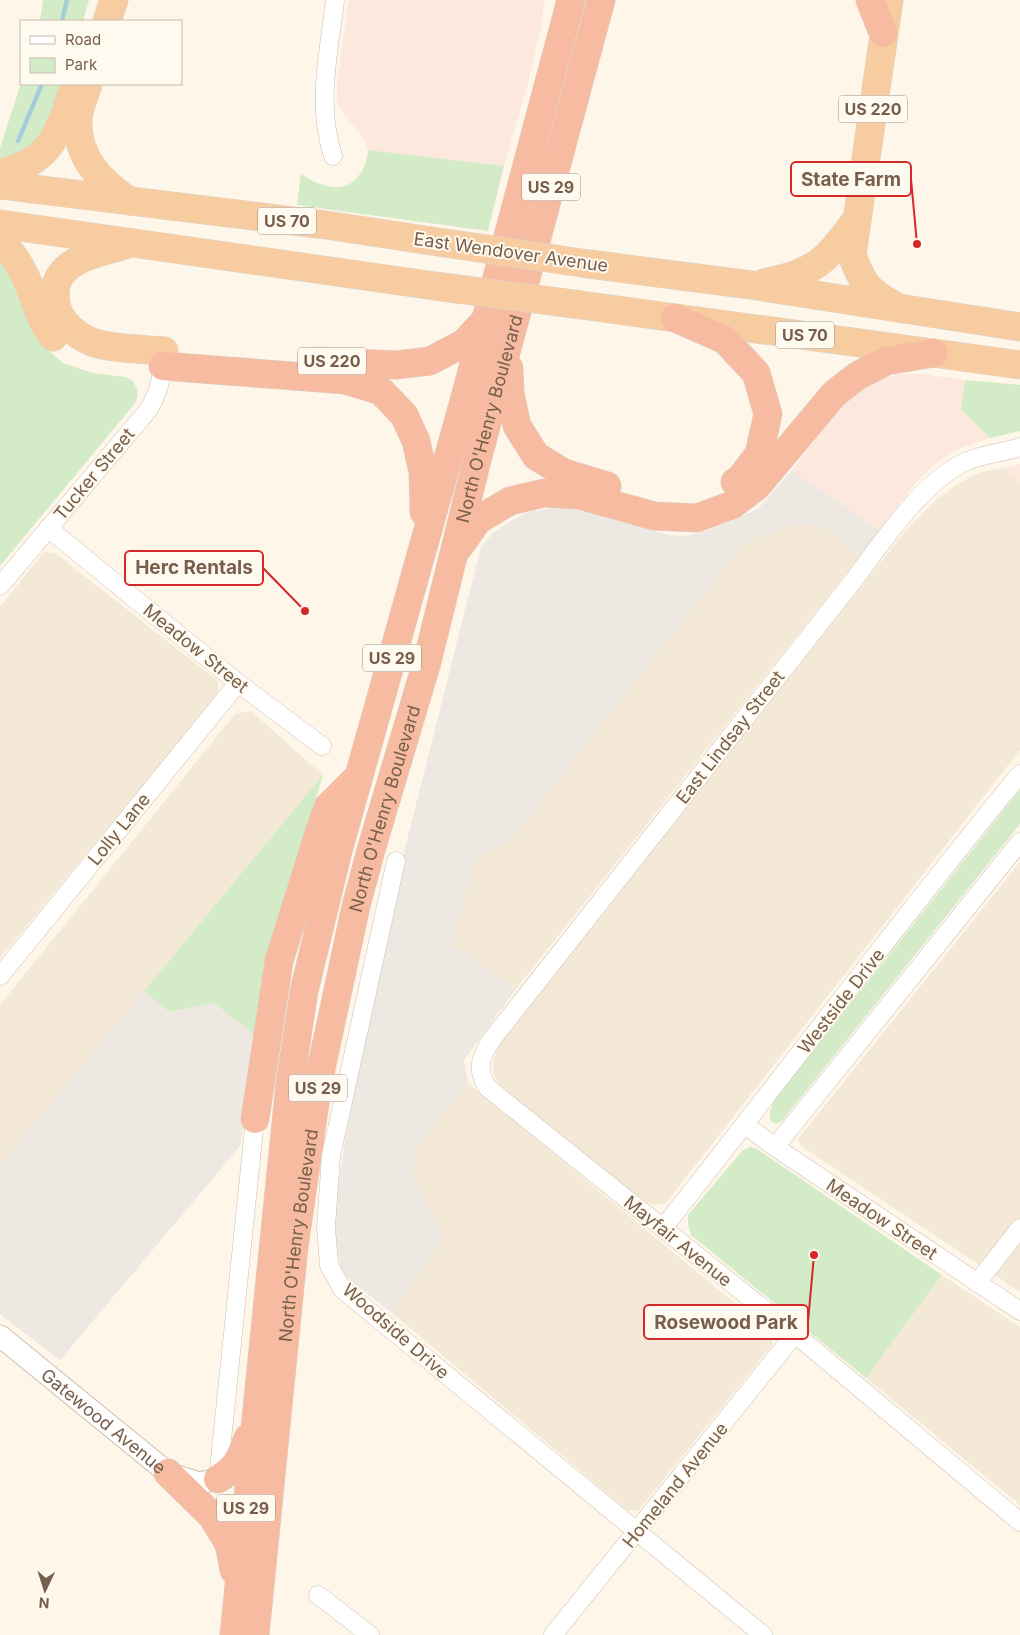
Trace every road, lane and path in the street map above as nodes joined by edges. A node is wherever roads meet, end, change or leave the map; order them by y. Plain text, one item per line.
1 (98, 0) edge
2 (114, 0) edge
3 (336, 0) edge
4 (551, 0) edge
5 (571, 0) edge
6 (601, 0) edge
7 (608, 0) edge
8 (870, 0) edge
9 (889, 0) edge
10 (92, 20) edge
11 (108, 20) edge
12 (593, 29) junction
13 (883, 33) junction
14 (550, 78) junction
15 (74, 85) edge
16 (88, 85) edge
17 (334, 156) dead end
18 (0, 172) edge
19 (0, 185) edge
20 (128, 201) junction
21 (857, 218) junction
22 (0, 224) edge
23 (0, 241) edge
24 (133, 242) junction
25 (751, 286) junction
26 (903, 310) junction
27 (675, 318) junction
28 (486, 320) junction
29 (1020, 327) edge
30 (509, 345) junction
31 (934, 353) junction
32 (164, 359) junction
33 (1020, 365) edge
34 (1020, 447) edge
35 (48, 528) junction
36 (425, 539) junction
37 (454, 554) junction
38 (0, 586) edge
39 (238, 683) junction
40 (322, 746) dead end
41 (1020, 774) edge
42 (358, 776) junction
43 (1020, 842) edge
44 (396, 861) dead end
45 (0, 976) edge
46 (480, 1072) joint
47 (255, 1119) joint
48 (745, 1125) junction
49 (775, 1147) junction
50 (663, 1228) junction
51 (1020, 1228) edge
52 (977, 1283) junction
53 (1020, 1311) edge
54 (795, 1334) junction
55 (0, 1336) edge
56 (254, 1423) junction
57 (168, 1473) junction
58 (218, 1479) junction
59 (1020, 1522) edge
60 (637, 1533) junction
61 (238, 1592) junction
62 (318, 1595) dead end
63 (234, 1635) edge
64 (255, 1635) edge
65 (370, 1635) edge
66 (553, 1635) edge
67 (762, 1635) edge

1 - 10 highway
2 - 11 highway
3 - 17 street
4 - 14 highway
5 - 14 highway, North O'Henry Boulevard / US 29
6 - 12 highway, North O'Henry Boulevard / US 29
7 - 12 highway
8 - 13 highway
9 - 13 highway, US 220
12 - 30 highway, North O'Henry Boulevard / US 29
13 - 21 highway, US 220
14 - 28 highway, North O'Henry Boulevard / US 29
15 - 18 highway
16 - 20 highway
19 - 20 highway, East Wendover Avenue / US 70
20 - 25 highway, East Wendover Avenue / US 70, bridge
21 - 25 highway
21 - 26 highway, US 220
22 - 24 highway, US 70
23 - 32 highway
24 - 27 highway, US 70, bridge
24 - 32 highway, US 220
25 - 26 highway, East Wendover Avenue / US 70
26 - 29 highway, East Wendover Avenue / US 70
27 - 30 highway
27 - 31 highway, US 70
28 - 32 highway, US 220
28 - 36 highway, North O'Henry Boulevard / US 29
30 - 37 highway, North O'Henry Boulevard / US 29
31 - 33 highway, US 70
31 - 37 highway
32 - 35 street, Tucker Street
32 - 36 highway
34 - 46 street, East Lindsay Street
35 - 38 street, Tucker Street
35 - 39 street, Meadow Street
36 - 42 highway, North O'Henry Boulevard / US 29
37 - 64 highway, North O'Henry Boulevard / US 29
39 - 40 street, Meadow Street
39 - 45 street, Lolly Lane
41 - 48 street, Westside Drive
42 - 47 highway
42 - 56 highway, North O'Henry Boulevard / US 29
43 - 49 street
44 - 60 street, Woodside Drive
46 - 50 street, Mayfair Avenue
47 - 58 street
48 - 49 street, Meadow Street
48 - 50 street, Westside Drive
49 - 52 street, Meadow Street
50 - 54 street, Mayfair Avenue
51 - 52 street
52 - 53 street, Meadow Street
54 - 59 street, Mayfair Avenue
54 - 60 street, Homeland Avenue
55 - 57 street, Gatewood Avenue
56 - 58 highway
56 - 61 highway, North O'Henry Boulevard / US 29
57 - 58 street, Gatewood Avenue
57 - 61 highway
60 - 66 street, Homeland Avenue
60 - 67 street, Woodside Drive
61 - 63 highway, North O'Henry Boulevard / US 29
62 - 65 street

